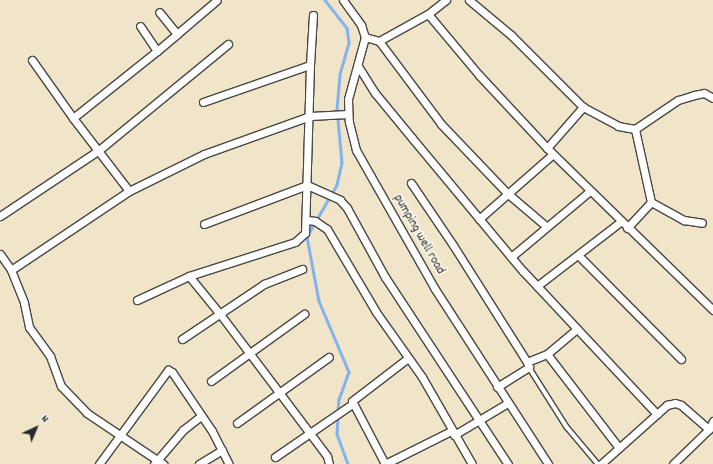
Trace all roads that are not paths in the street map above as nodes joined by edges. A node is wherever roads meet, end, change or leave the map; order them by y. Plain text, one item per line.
1 (217, 0) edge
2 (343, 0) edge
3 (446, 0) edge
4 (469, 0) edge
5 (159, 12) dead end
6 (428, 14) junction
7 (313, 15) dead end
8 (140, 26) dead end
9 (177, 34) junction
10 (365, 37) junction
11 (380, 41) junction
12 (228, 44) dead end
13 (157, 51) junction
14 (32, 60) dead end
15 (310, 65) junction
16 (358, 66) junction
17 (713, 98) edge
18 (203, 102) dead end
19 (582, 106) junction
20 (348, 114) junction
21 (310, 116) junction
22 (73, 118) junction
23 (635, 129) junction
24 (547, 148) junction
25 (99, 150) junction
26 (553, 154) junction
27 (411, 183) dead end
28 (307, 185) junction
29 (129, 191) junction
30 (590, 191) junction
31 (507, 193) junction
32 (651, 202) junction
33 (0, 216) edge
34 (479, 219) junction
35 (311, 221) junction
36 (620, 222) junction
37 (702, 223) dead end
38 (204, 224) dead end
39 (547, 227) junction
40 (627, 228) junction
41 (0, 254) edge
42 (579, 256) junction
43 (511, 257) junction
44 (302, 269) dead end
45 (11, 270) junction
46 (189, 276) junction
47 (537, 286) junction
48 (137, 300) dead end
49 (713, 310) edge
50 (220, 314) junction
51 (304, 314) dead end
52 (577, 329) junction
53 (182, 339) dead end
54 (249, 352) junction
55 (547, 354) junction
56 (329, 357) dead end
57 (408, 358) junction
58 (681, 359) dead end
59 (528, 364) junction
60 (211, 381) dead end
61 (497, 387) junction
62 (279, 393) junction
63 (508, 403) junction
64 (352, 404) junction
65 (657, 414) junction
66 (201, 416) junction
67 (481, 419) junction
68 (713, 421) edge
69 (237, 423) dead end
70 (709, 429) junction
71 (452, 433) junction
72 (310, 434) junction
73 (120, 436) junction
74 (619, 448) junction
75 (222, 450) junction
76 (275, 457) dead end
77 (158, 462) edge
78 (99, 464) edge
79 (199, 464) edge
80 (229, 464) edge
81 (330, 464) edge
82 (385, 464) edge
83 (472, 464) edge
84 (508, 464) edge
85 (548, 464) edge
86 (600, 464) edge
87 (673, 464) edge

1 - 9 street
2 - 10 street
3 - 6 street
4 - 19 street
5 - 9 street
6 - 11 street
6 - 24 street
7 - 15 street
8 - 13 street
9 - 13 street
10 - 11 street
10 - 16 street, pumping well road
11 - 31 street
12 - 25 street
13 - 22 street
14 - 22 street
15 - 18 street
15 - 21 street
16 - 20 street, pumping well road
16 - 34 street
17 - 23 street
19 - 23 street
19 - 24 street
20 - 21 street
20 - 61 street, pumping well road
21 - 28 street
21 - 29 street
22 - 25 street
23 - 32 street
24 - 26 street
25 - 29 street
25 - 33 street
26 - 30 street
26 - 31 street
27 - 59 street
28 - 35 street
28 - 38 street
28 - 67 street
29 - 45 street
30 - 36 street
30 - 39 street
31 - 34 street
31 - 39 street
32 - 37 street
32 - 40 street
34 - 43 street
35 - 46 street
35 - 57 street
36 - 40 street
36 - 42 street
39 - 43 street
40 - 49 street
41 - 45 street
42 - 47 street
42 - 58 street
43 - 47 street
44 - 50 street
45 - 73 street
46 - 48 street
46 - 50 street
47 - 52 street
50 - 53 street
50 - 54 street
51 - 54 street
52 - 55 street
52 - 65 street
54 - 60 street
54 - 62 street
55 - 59 street
55 - 74 street
56 - 62 street
57 - 64 street
57 - 71 street
59 - 61 street
59 - 86 lane
61 - 63 street, pumping well road
62 - 69 street
62 - 72 street
63 - 67 street
63 - 85 street, pumping well road
64 - 72 street
64 - 82 street
65 - 70 street
65 - 74 street
66 - 73 street
66 - 75 street
66 - 77 street
67 - 71 street
67 - 84 street
68 - 70 street
70 - 87 street
71 - 82 street
71 - 83 street
72 - 76 street
72 - 81 street
73 - 77 street
73 - 78 street
74 - 86 street
75 - 79 street
75 - 80 street

